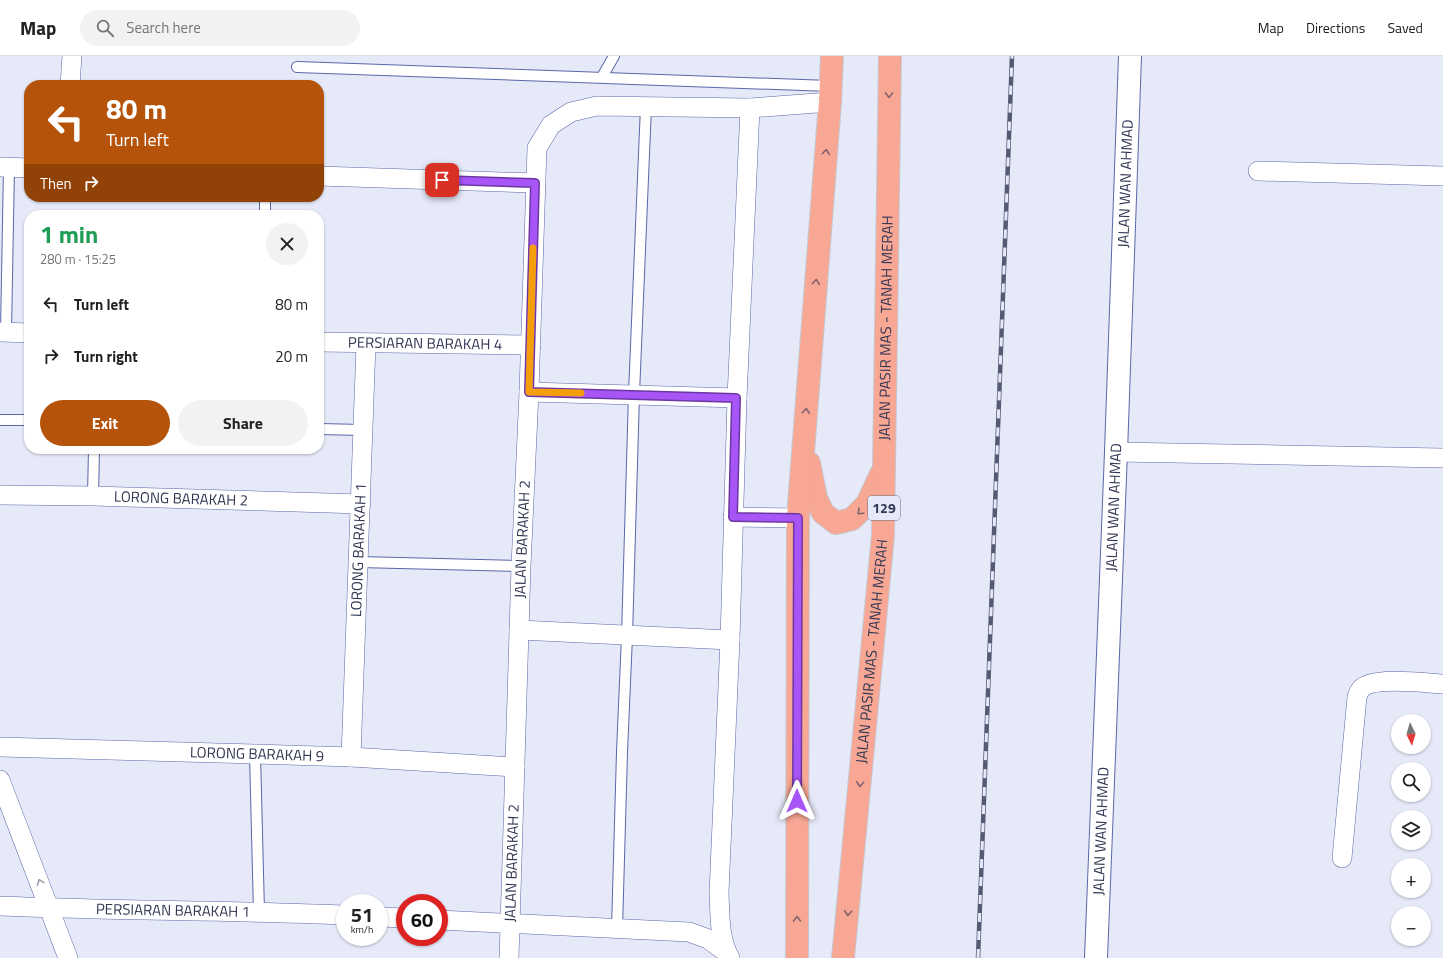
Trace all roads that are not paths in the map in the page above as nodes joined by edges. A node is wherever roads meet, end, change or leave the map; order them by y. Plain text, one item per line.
1 (72, 56) edge
2 (614, 56) edge
3 (832, 56) edge
4 (890, 56) edge
5 (1130, 56) edge
6 (297, 66) dead end
7 (602, 78) junction
8 (70, 80) edge
9 (830, 94) junction
10 (646, 106) junction
11 (750, 108) junction
12 (5, 167) edge
13 (24, 168) edge
14 (1258, 171) dead end
15 (324, 176) edge
16 (1443, 176) edge
17 (535, 183) junction
18 (3, 332) edge
19 (24, 333) edge
20 (324, 342) edge
21 (366, 344) junction
22 (531, 345) junction
23 (529, 392) junction
24 (634, 394) junction
25 (736, 398) junction
26 (0, 420) edge
27 (24, 420) edge
28 (324, 429) edge
29 (363, 430) junction
30 (804, 434) junction
31 (1116, 452) junction
32 (94, 454) edge
33 (1443, 458) edge
34 (884, 466) junction
35 (0, 495) edge
36 (93, 496) junction
37 (361, 504) junction
38 (733, 517) junction
39 (798, 518) junction
40 (359, 562) junction
41 (521, 566) junction
42 (519, 630) junction
43 (627, 636) junction
44 (730, 640) junction
45 (1443, 684) edge
46 (0, 747) edge
47 (255, 754) junction
48 (351, 757) junction
49 (515, 766) junction
50 (0, 780) edge
51 (1342, 858) dead end
52 (0, 906) edge
53 (50, 908) junction
54 (259, 912) junction
55 (336, 915) edge
56 (448, 920) edge
57 (510, 923) junction
58 (617, 929) junction
59 (729, 956) edge
60 (68, 958) edge
61 (509, 958) edge
62 (797, 958) edge
63 (843, 958) edge
64 (1096, 958) edge

1 - 8 street
2 - 7 lane
3 - 9 main road
4 -> 34 main road, JALAN PASIR MAS - TANAH MERAH / 129
5 - 31 street, JALAN WAN AHMAD
6 - 7 lane
7 - 9 lane
9 - 11 street
30 -> 9 main road
10 - 11 street
10 - 17 street, JALAN BARAKAH 2
10 - 24 lane
11 - 25 street
12 - 13 street
12 - 18 lane
14 - 16 street
15 - 17 street
17 - 22 street, JALAN BARAKAH 2
18 - 19 street
20 - 21 street, PERSIARAN BARAKAH 4
21 - 22 street, PERSIARAN BARAKAH 4
21 - 29 street, LORONG BARAKAH 1
22 - 23 street, JALAN BARAKAH 2
23 - 24 street
23 - 41 street, JALAN BARAKAH 2
24 - 25 street
24 - 43 lane
25 - 38 street
26 - 27 lane
28 - 29 lane
29 - 37 street, LORONG BARAKAH 1
34 -> 30 main road
30 - 39 main road
31 - 33 street
31 - 64 street, JALAN WAN AHMAD
32 - 36 lane
34 -> 63 main road, JALAN PASIR MAS - TANAH MERAH / 129
35 - 36 street, LORONG BARAKAH 2
36 - 37 street, LORONG BARAKAH 2
37 - 40 street, LORONG BARAKAH 1
38 - 39 street
38 - 44 street
62 -> 39 main road
40 - 41 lane
40 - 48 street, LORONG BARAKAH 1
41 - 42 street, JALAN BARAKAH 2
42 - 43 street
42 - 49 street, JALAN BARAKAH 2
43 - 44 street
43 - 58 lane
44 - 59 street
45 - 51 street
46 - 47 street, LORONG BARAKAH 9
47 - 48 street, LORONG BARAKAH 9
47 - 54 lane
48 - 49 street, LORONG BARAKAH 9
49 - 57 street, JALAN BARAKAH 2
53 -> 50 street
52 - 53 street, PERSIARAN BARAKAH 1
53 - 54 street, PERSIARAN BARAKAH 1
53 - 60 street
54 - 55 street, PERSIARAN BARAKAH 1
56 - 57 street
57 - 58 street
57 - 61 street, JALAN BARAKAH 2
58 - 59 street

